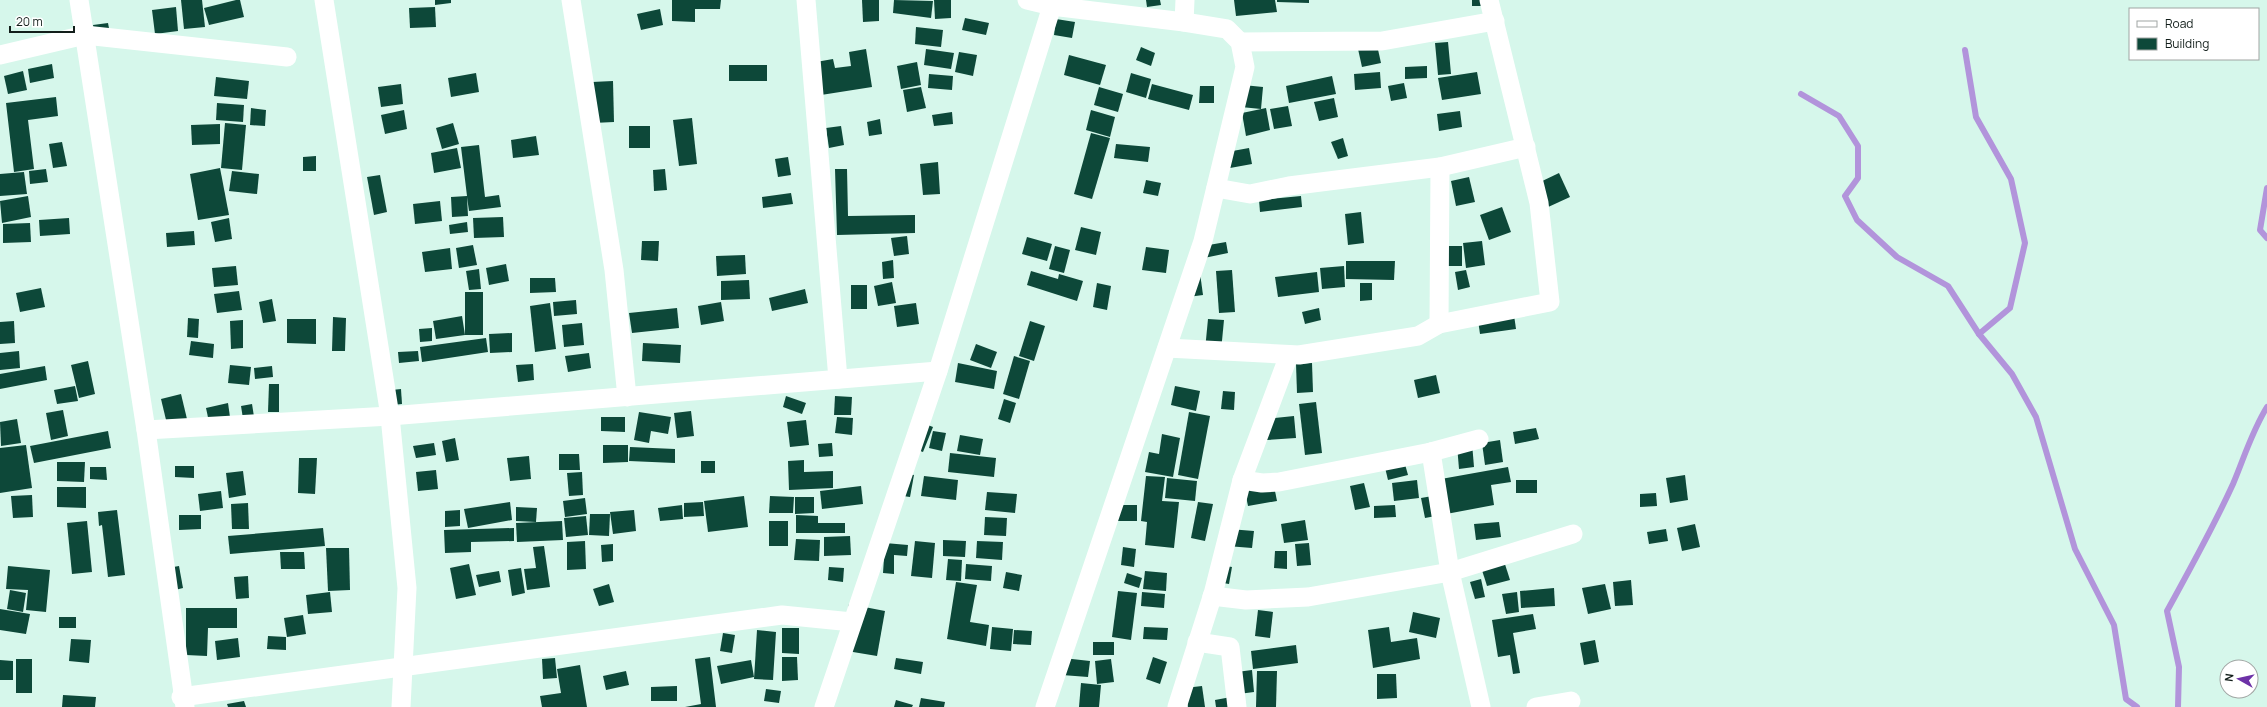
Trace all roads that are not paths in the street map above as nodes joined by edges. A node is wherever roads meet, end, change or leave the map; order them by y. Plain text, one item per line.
1 (79, 0) edge
2 (324, 0) edge
3 (571, 0) edge
4 (806, 0) edge
5 (1185, 0) edge
6 (1489, 0) edge
7 (1038, 2) edge
8 (1495, 21) junction
9 (1184, 22) junction
10 (85, 35) junction
11 (1240, 42) junction
12 (0, 55) edge
13 (287, 57) dead end
14 (1526, 147) junction
15 (1440, 167) junction
16 (1216, 188) junction
17 (1439, 324) junction
18 (1167, 348) junction
19 (1289, 355) junction
20 (938, 371) junction
21 (838, 379) junction
22 (627, 397) junction
23 (390, 416) junction
24 (146, 430) junction
25 (1479, 439) dead end
26 (1430, 452) junction
27 (1242, 480) junction
28 (1573, 534) dead end
29 (1450, 572) junction
30 (1212, 596) junction
31 (852, 622) junction
32 (1197, 642) junction
33 (404, 667) junction
34 (183, 700) edge
35 (1570, 701) dead end
36 (401, 707) edge
37 (824, 707) edge
38 (1046, 707) edge
39 (1177, 707) edge
40 (1237, 707) edge
41 (1481, 707) edge
42 (1536, 707) edge

1 - 10 street
2 - 23 street
3 - 22 street
4 - 21 street
5 - 9 street
6 - 8 street
7 - 9 street
7 - 20 street
8 - 11 street
8 - 14 street
9 - 11 street
10 - 12 street
10 - 13 street
10 - 24 street
11 - 16 street
14 - 15 street
14 - 17 street
15 - 16 street
15 - 17 street
16 - 18 street
17 - 19 street
18 - 19 street
18 - 38 street
19 - 27 street
20 - 21 street
20 - 31 street
21 - 22 street
22 - 23 street
23 - 24 street
23 - 33 street
24 - 34 street
25 - 26 street
26 - 27 street
26 - 29 street
27 - 30 street
28 - 29 street
29 - 30 street
29 - 41 street
30 - 32 street
31 - 33 street
31 - 37 street
32 - 39 street
32 - 40 street
33 - 34 street
33 - 36 street
35 - 42 street

